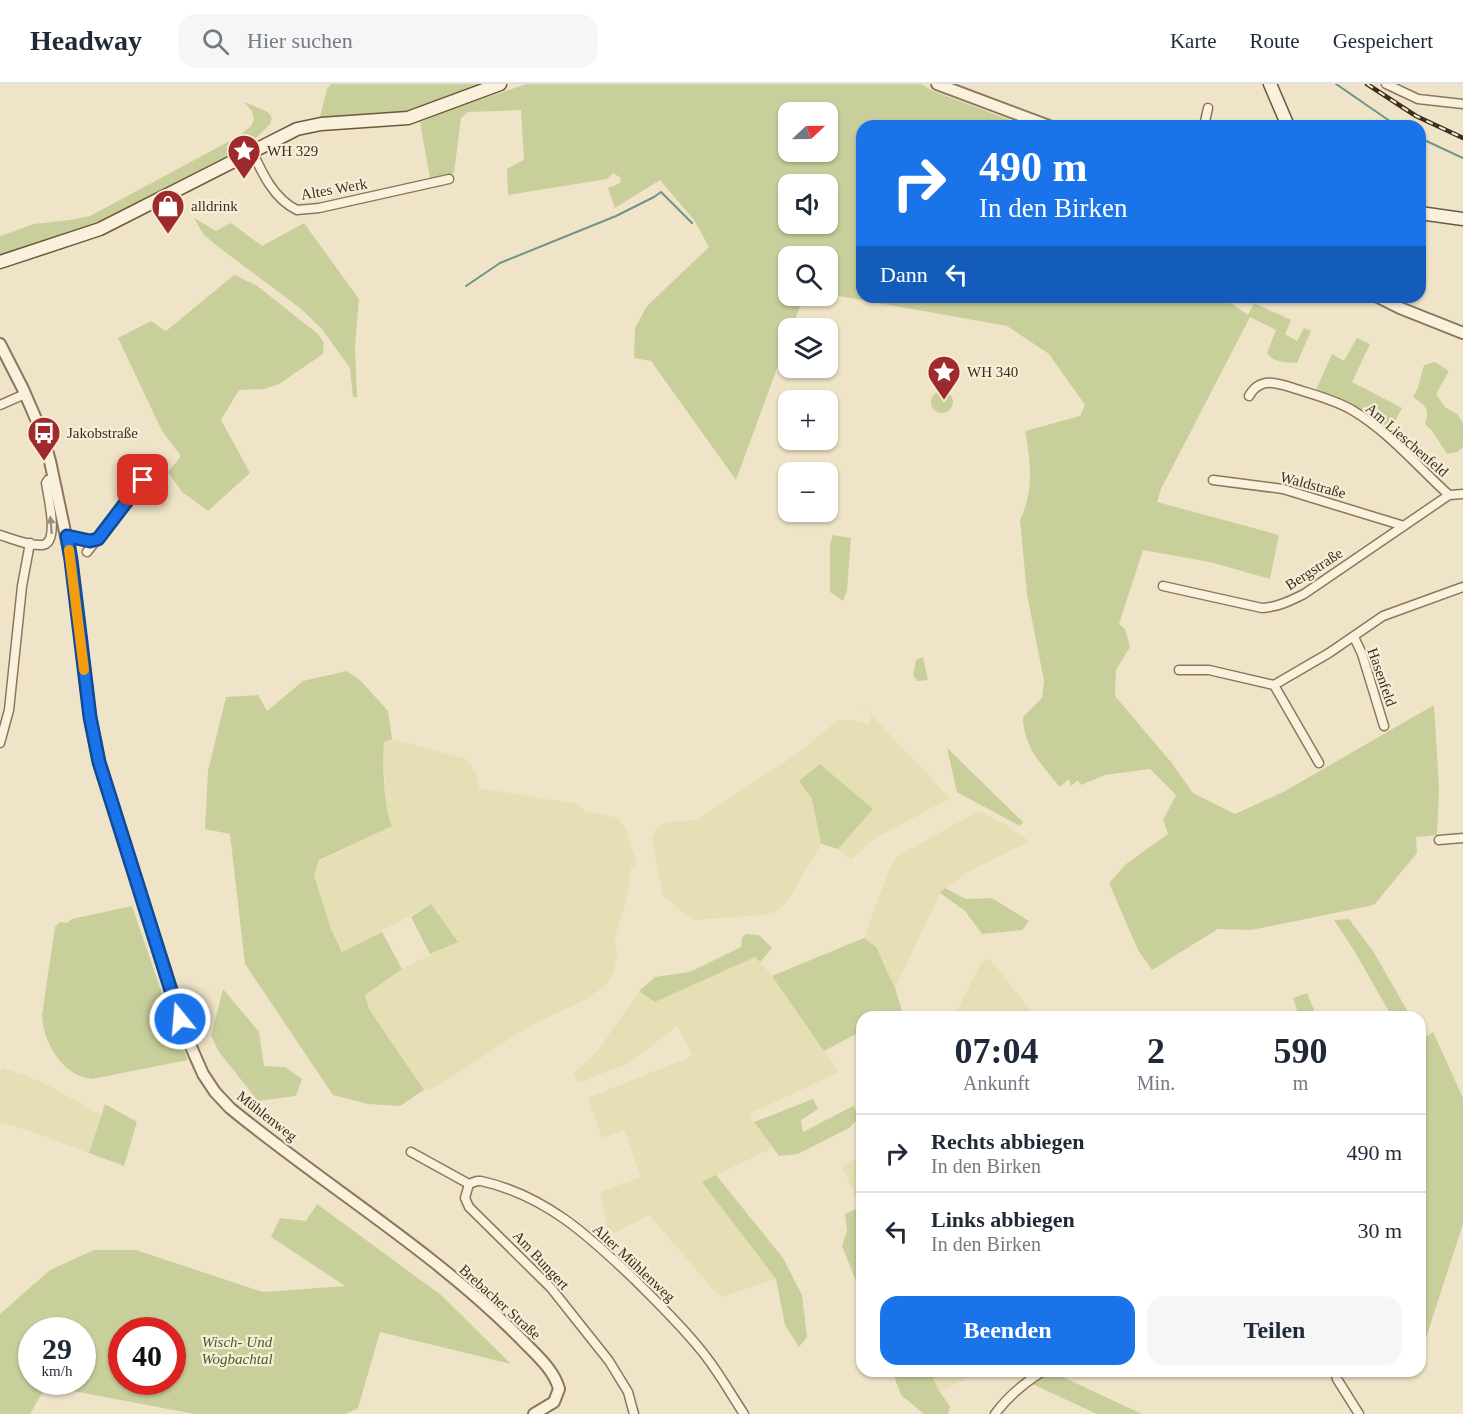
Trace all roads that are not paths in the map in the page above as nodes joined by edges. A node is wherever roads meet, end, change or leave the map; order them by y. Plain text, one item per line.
1 (500, 84) edge
2 (937, 84) edge
3 (1270, 84) edge
4 (1386, 84) edge
5 (1463, 105) edge
6 (1208, 108) dead end
7 (1033, 120) edge
8 (1205, 120) edge
9 (1285, 120) edge
10 (252, 151) junction
11 (449, 179) dead end
12 (1426, 214) edge
13 (1463, 219) edge
14 (0, 262) edge
15 (1390, 303) edge
16 (1463, 333) edge
17 (0, 344) edge
18 (25, 394) junction
19 (1249, 396) dead end
20 (0, 405) edge
21 (150, 471) dead end
22 (53, 479) junction
23 (1213, 480) dead end
24 (1463, 494) edge
25 (1449, 495) junction
26 (1404, 526) junction
27 (0, 536) edge
28 (67, 536) junction
29 (98, 539) junction
30 (30, 543) junction
31 (87, 552) dead end
32 (1163, 586) dead end
33 (1463, 587) edge
34 (1354, 637) junction
35 (1179, 670) dead end
36 (1274, 685) junction
37 (1384, 726) dead end
38 (0, 743) edge
39 (1319, 763) dead end
40 (1463, 838) edge
41 (1439, 840) dead end
42 (411, 1152) dead end
43 (469, 1184) junction
44 (438, 1267) joint
45 (1032, 1377) edge
46 (1336, 1377) edge
47 (534, 1414) edge
48 (633, 1414) edge
49 (744, 1414) edge
50 (994, 1414) edge
51 (1359, 1414) edge

1 - 10 main road
2 - 7 street
3 - 9 main road
4 - 5 street
6 - 8 street
10 - 11 street, Altes Werk
10 - 14 main road
12 - 13 main road
15 - 16 street
17 - 18 street, Mühlenweg
18 - 20 street
18 - 22 street, Mühlenweg
19 - 25 street, Am Lieschenfeld
21 - 29 street
22 - 28 street, Mühlenweg
30 -> 22 street
23 - 26 street, Waldstraße
24 - 25 street
25 - 26 street, Bergstraße
26 - 32 street, Bergstraße
27 - 30 street
28 - 29 street
28 - 44 street, Mühlenweg
29 - 31 street
30 - 38 street
33 - 34 street
34 - 36 street
34 - 37 street, Hasenfeld
35 - 36 street
36 - 39 street
40 - 41 street
42 - 43 street
43 - 48 street, Am Bungert
43 - 49 street, Alter Mühlenweg
44 - 47 street, Brebacher Straße
45 - 50 street
46 - 51 street

